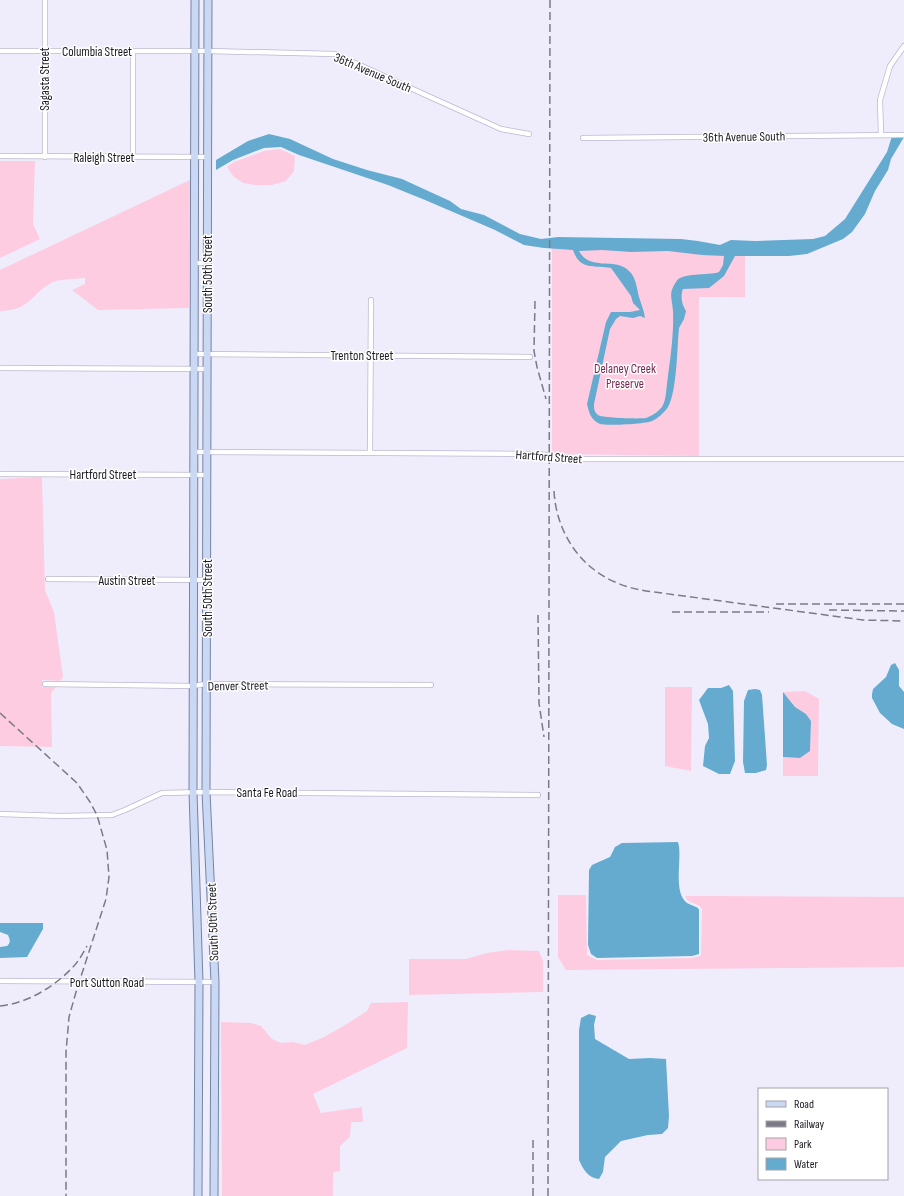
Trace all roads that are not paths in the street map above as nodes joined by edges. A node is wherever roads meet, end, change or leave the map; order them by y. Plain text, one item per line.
1 (45, 0) edge
2 (195, 0) edge
3 (208, 0) edge
4 (904, 46) edge
5 (0, 51) edge
6 (44, 51) junction
7 (195, 51) junction
8 (208, 51) junction
9 (133, 52) junction
10 (529, 134) dead end
11 (881, 135) junction
12 (904, 135) edge
13 (584, 138) dead end
14 (0, 156) edge
15 (133, 156) junction
16 (45, 157) junction
17 (195, 157) junction
18 (208, 157) junction
19 (194, 262) junction
20 (208, 263) junction
21 (371, 300) dead end
22 (194, 354) junction
23 (207, 355) junction
24 (370, 355) junction
25 (530, 357) dead end
26 (0, 368) edge
27 (194, 368) junction
28 (207, 368) junction
29 (194, 452) junction
30 (370, 452) junction
31 (207, 453) junction
32 (904, 460) edge
33 (0, 474) edge
34 (194, 475) junction
35 (207, 475) junction
36 (48, 579) dead end
37 (193, 580) junction
38 (207, 580) junction
39 (45, 684) dead end
40 (206, 684) junction
41 (431, 685) dead end
42 (193, 686) junction
43 (193, 792) junction
44 (206, 792) junction
45 (538, 795) dead end
46 (0, 814) edge
47 (0, 981) edge
48 (199, 982) junction
49 (215, 982) junction
50 (198, 1196) edge
51 (214, 1196) edge

1 - 6 street, Sagasta Street
2 - 7 main road, South 50th Street
3 - 8 main road, South 50th Street
4 - 11 street
5 - 6 street, Columbia Street
6 - 9 street, Columbia Street
6 - 16 street, Sagasta Street
7 - 8 street, 36th Avenue South
7 - 9 street, Columbia Street
7 - 17 main road, South 50th Street
8 - 10 street, 36th Avenue South
8 - 18 main road, South 50th Street
9 - 15 street
11 - 12 street, 36th Avenue South
11 - 13 street, 36th Avenue South
14 - 16 street, Raleigh Street
15 - 16 street, Raleigh Street
15 - 17 street, Raleigh Street
17 - 18 street, Raleigh Street
17 - 19 main road, South 50th Street
18 - 20 main road, South 50th Street
19 - 20 street
19 - 22 main road, South 50th Street
20 - 23 main road, South 50th Street
21 - 24 street
22 - 23 street, Trenton Street
22 - 27 main road, South 50th Street
23 - 24 street, Trenton Street
23 - 28 main road, South 50th Street
24 - 25 street, Trenton Street
24 - 30 street
26 - 27 street
27 - 28 street
27 - 29 main road, South 50th Street
28 - 31 main road, South 50th Street
29 - 31 street, Hartford Street
29 - 34 main road, South 50th Street
30 - 31 street, Hartford Street
30 - 32 street, Hartford Street
31 - 35 main road, South 50th Street
33 - 34 street, Hartford Street
34 - 35 street, Hartford Street
34 - 37 main road, South 50th Street
35 - 38 main road, South 50th Street
36 - 37 street, Austin Street
37 - 38 street, Austin Street
37 - 42 main road, South 50th Street
38 - 40 main road, South 50th Street
39 - 42 street, Denver Street
40 - 41 street, Denver Street
40 - 42 street, Denver Street
40 - 44 main road, South 50th Street
42 - 43 main road, South 50th Street
43 - 44 street, Santa Fe Road
43 - 46 street, Santa Fe Road
43 - 48 main road, South 50th Street
44 - 45 street, Santa Fe Road
44 - 49 main road, South 50th Street
47 - 48 street, Port Sutton Road
48 - 49 street, Port Sutton Road
48 - 50 main road, South 50th Street
49 - 51 main road, South 50th Street

